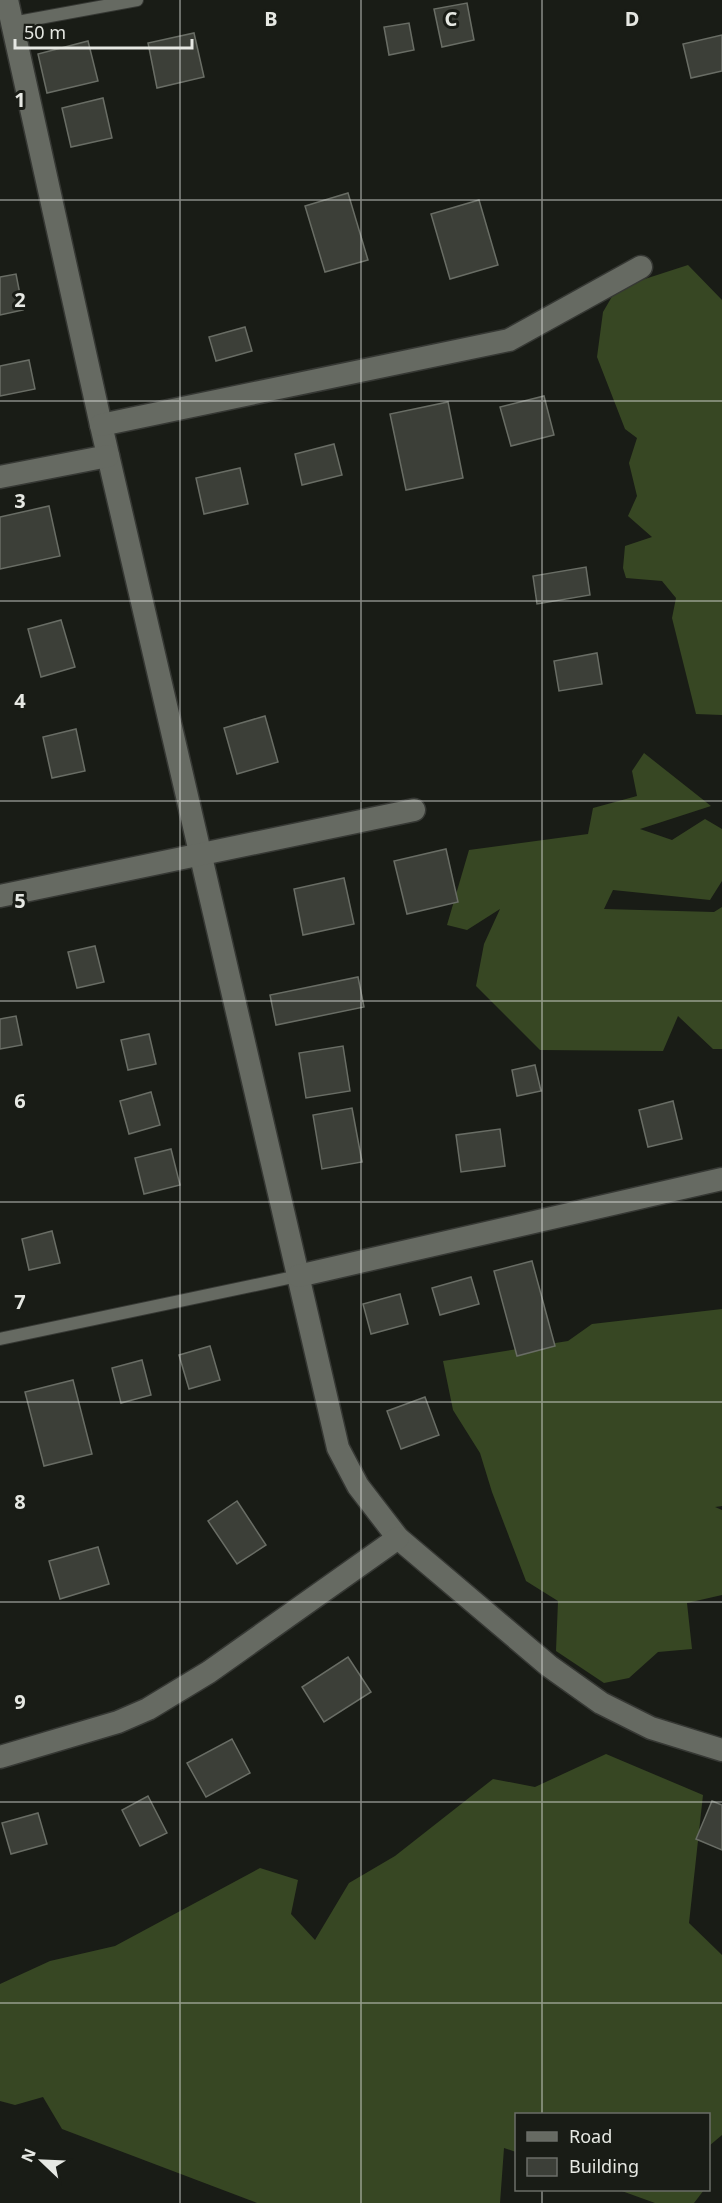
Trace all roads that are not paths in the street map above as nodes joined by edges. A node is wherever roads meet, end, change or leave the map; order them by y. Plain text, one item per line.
1 (7, 0) edge
2 (137, 0) edge
3 (12, 23) junction
4 (641, 267) dead end
5 (101, 425) junction
6 (108, 456) junction
7 (0, 477) edge
8 (414, 810) dead end
9 (202, 855) junction
10 (0, 896) edge
11 (722, 1179) edge
12 (298, 1276) junction
13 (0, 1339) edge
14 (398, 1538) junction
15 (722, 1750) edge
16 (0, 1757) edge

1 - 3 street
2 - 3 lane
3 - 5 street
4 - 5 street
5 - 6 street
6 - 7 street
6 - 9 street
8 - 9 street
9 - 10 street
9 - 12 street
11 - 12 street
12 - 13 lane
12 - 14 street
14 - 15 street
14 - 16 street

